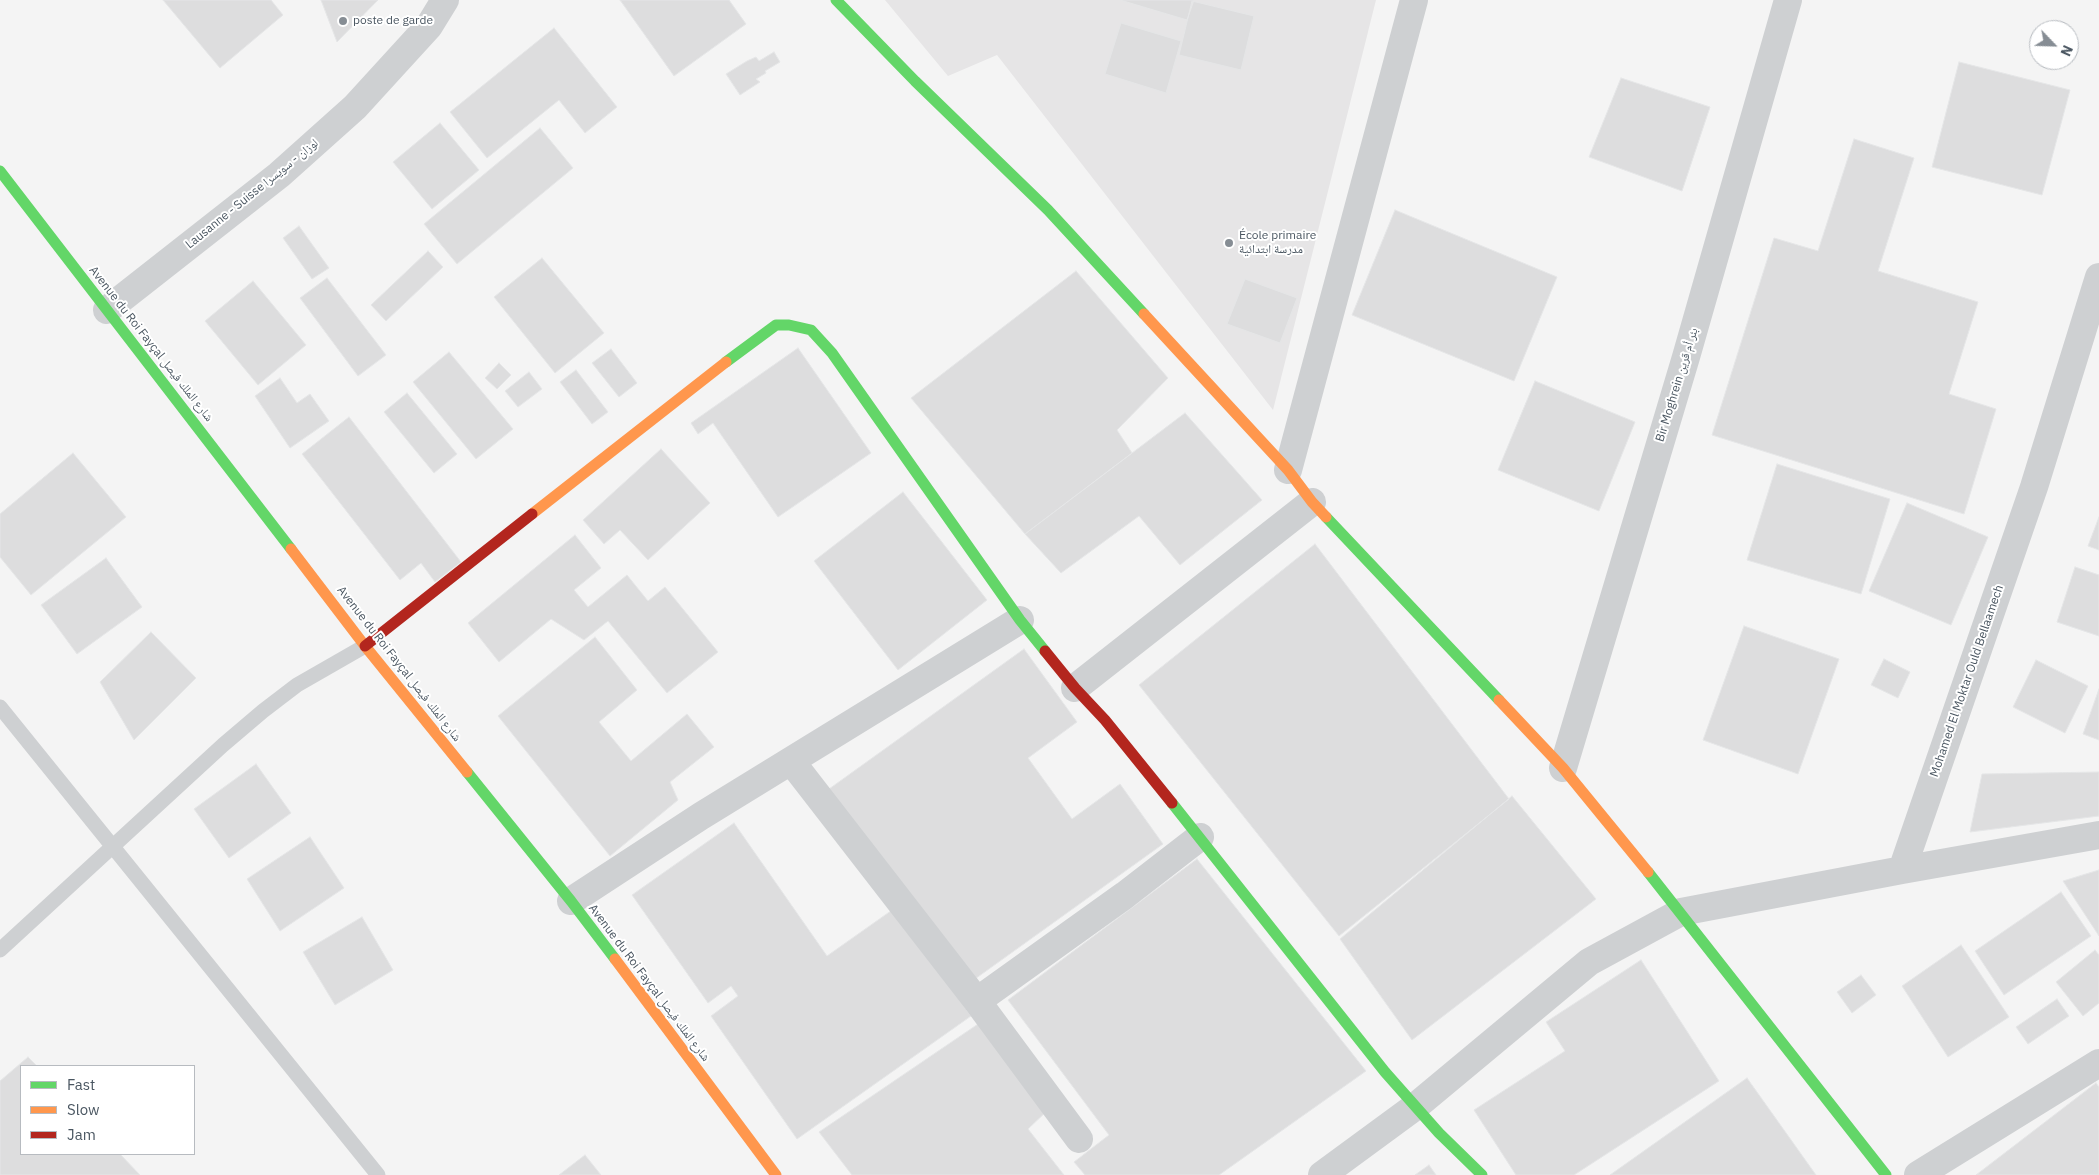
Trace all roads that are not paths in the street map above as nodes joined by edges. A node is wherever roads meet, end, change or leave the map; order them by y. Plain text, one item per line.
1 (445, 0) edge
2 (836, 0) edge
3 (1414, 0) edge
4 (1788, 0) edge
5 (0, 171) edge
6 (2099, 277) edge
7 (107, 310) junction
8 (1288, 470) junction
9 (1312, 502) junction
10 (1020, 620) junction
11 (366, 646) junction
12 (1075, 688) junction
13 (0, 707) edge
14 (791, 761) junction
15 (1563, 768) junction
16 (2099, 836) edge
17 (1200, 837) junction
18 (112, 846) junction
19 (1902, 870) junction
20 (571, 901) junction
21 (1681, 912) junction
22 (0, 950) edge
23 (977, 1001) junction
24 (2099, 1063) edge
25 (1416, 1106) junction
26 (1079, 1139) dead end
27 (378, 1175) edge
28 (776, 1175) edge
29 (1322, 1175) edge
30 (1482, 1175) edge
31 (1886, 1175) edge
32 (1918, 1175) edge

1 - 7 street, Lausanne - Suisse لوزان - سويسرا
2 - 8 street
3 - 8 street
4 - 15 street, Bir Moghrein بئر أم قرين
5 - 7 street, Avenue du Roi Fayçal شارع الملك فيصل
6 - 19 street, Mohamed El Moktar Ould Bellaamech
7 - 11 street, Avenue du Roi Fayçal شارع الملك فيصل
8 - 9 street
9 - 12 street
9 - 15 street
10 - 11 street
10 - 12 street
10 - 14 street
11 - 18 lane
11 - 20 street, Avenue du Roi Fayçal شارع الملك فيصل
12 - 17 street
13 - 18 lane
14 - 20 street
14 - 23 street
15 - 21 street
16 - 19 street
17 - 23 street
17 - 25 street
18 - 22 lane
18 - 27 lane
19 - 21 street
20 - 28 street, Avenue du Roi Fayçal شارع الملك فيصل
21 - 25 street
21 - 31 street
23 - 26 street
24 - 32 street
25 - 29 street
25 - 30 street

